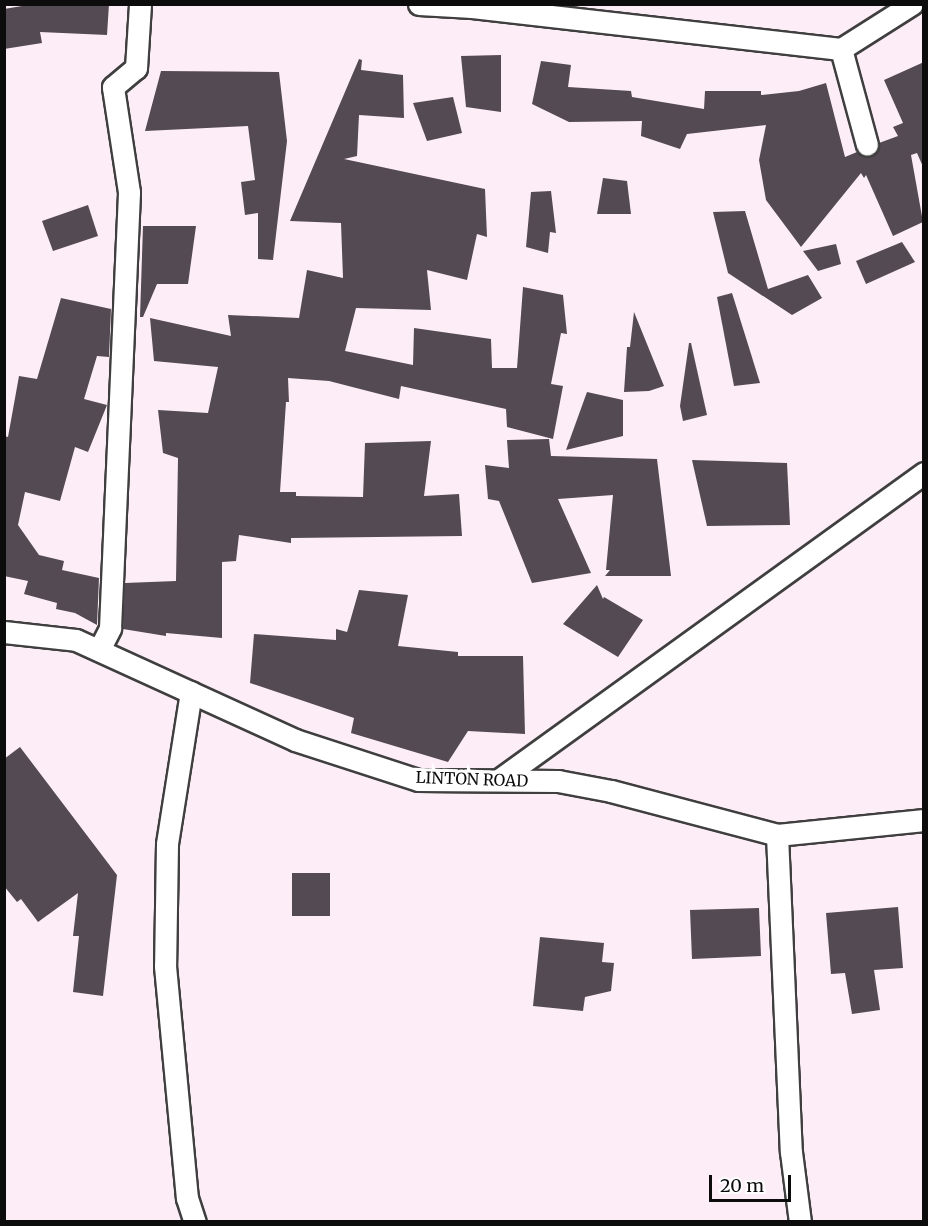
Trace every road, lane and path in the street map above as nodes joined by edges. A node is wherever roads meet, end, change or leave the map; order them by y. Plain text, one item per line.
1 (140, 4) edge
2 (419, 4) edge
3 (912, 4) edge
4 (841, 49) junction
5 (867, 145) dead end
6 (924, 473) edge
7 (4, 632) edge
8 (99, 650) junction
9 (190, 692) junction
10 (500, 779) junction
11 (924, 820) edge
12 (777, 835) junction
13 (195, 1221) edge
14 (800, 1221) edge

1 - 8 street
2 - 4 street
3 - 4 street
4 - 5 street
6 - 10 street
7 - 8 street, LINTON ROAD
8 - 9 street, LINTON ROAD
9 - 10 street, LINTON ROAD
9 - 13 street
10 - 12 street, LINTON ROAD
11 - 12 street, LINTON ROAD
12 - 14 street

